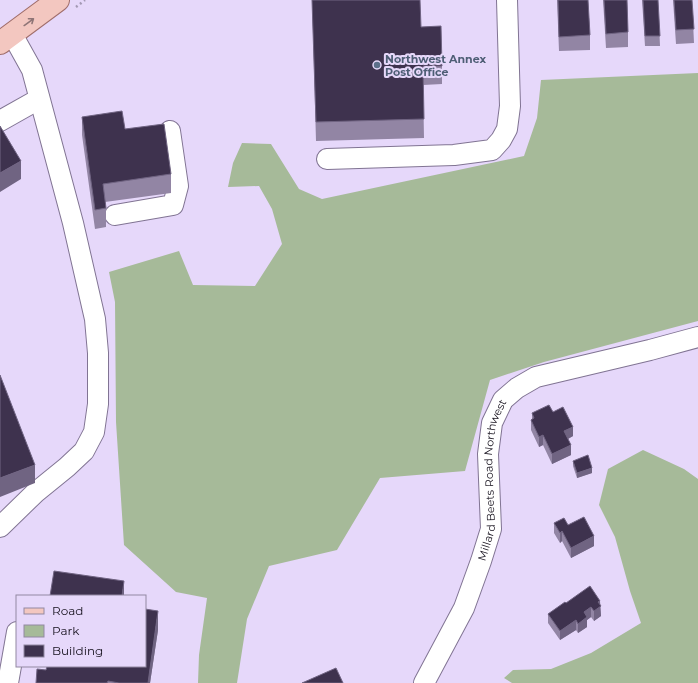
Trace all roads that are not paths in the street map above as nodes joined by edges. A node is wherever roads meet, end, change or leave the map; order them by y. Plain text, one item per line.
1 (58, 0) edge
2 (507, 0) edge
3 (6, 39) edge
4 (39, 99) junction
5 (0, 121) edge
6 (170, 131) dead end
7 (327, 159) dead end
8 (115, 216) dead end
9 (698, 337) edge
10 (0, 528) edge
11 (16, 638) edge
12 (8, 683) edge
13 (424, 683) edge

3 -> 1 main road
2 - 7 street
3 - 4 street
4 - 5 street
4 - 10 street
6 - 8 street
9 - 13 street, Millard Beets Road Northwest
11 - 12 street

